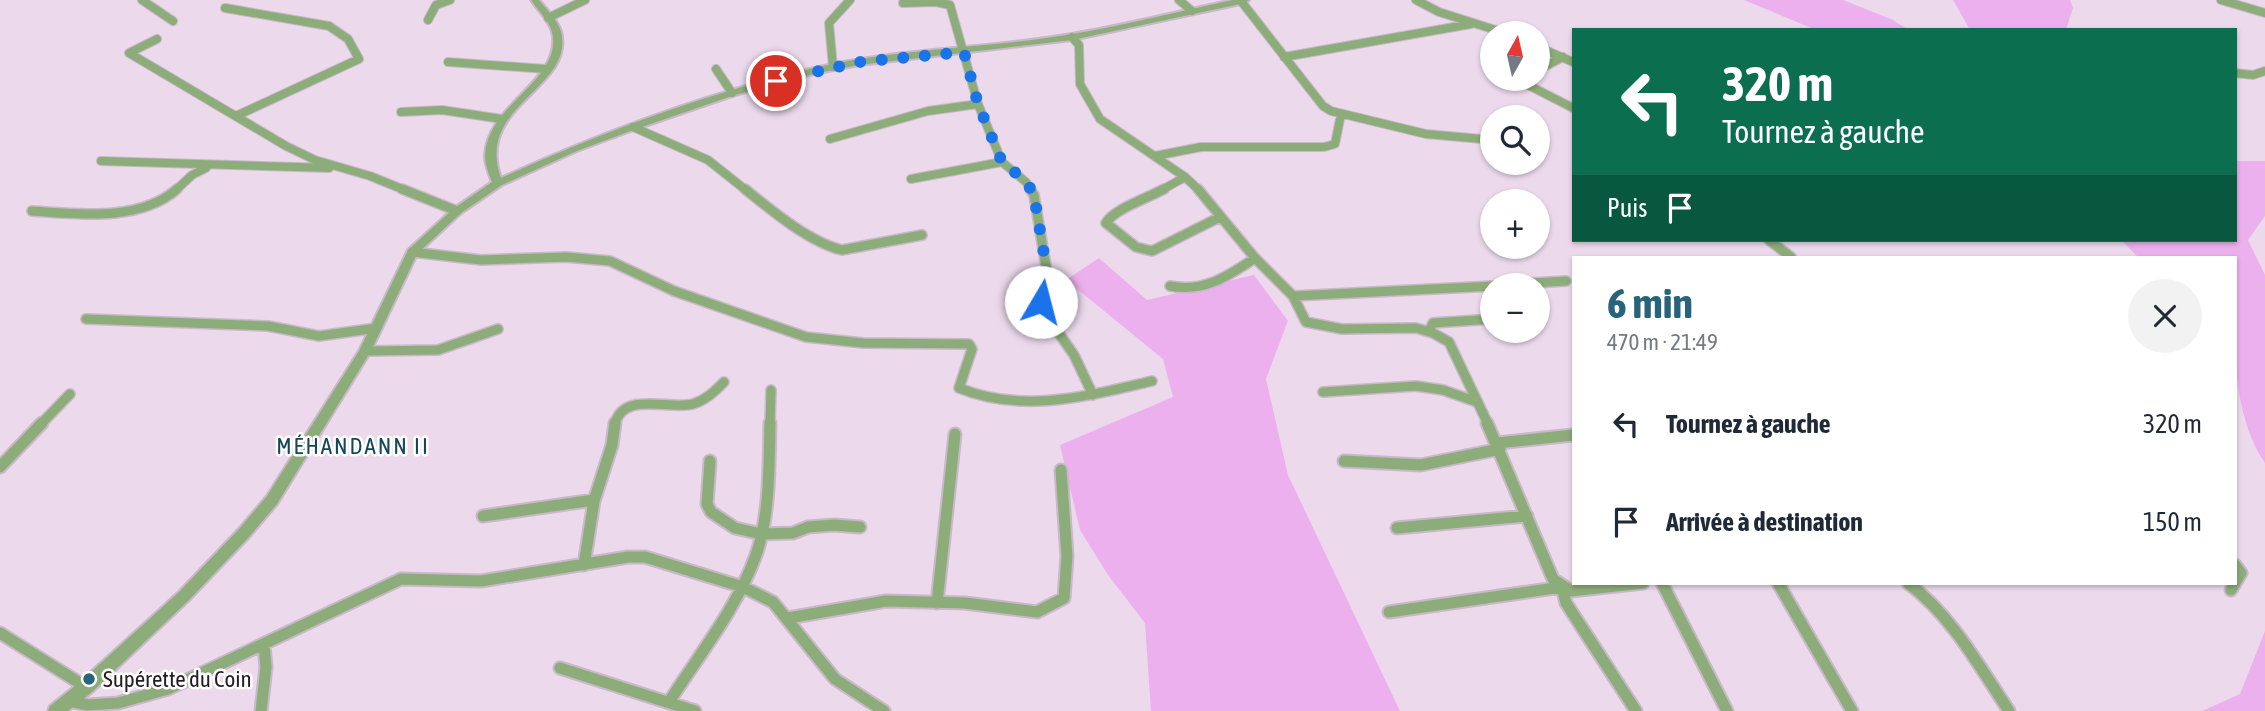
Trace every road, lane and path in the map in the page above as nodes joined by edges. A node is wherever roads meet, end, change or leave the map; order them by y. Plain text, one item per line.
1 (142, 0) edge
2 (450, 0) edge
3 (535, 0) edge
4 (585, 0) edge
5 (850, 0) edge
6 (1180, 0) edge
7 (1243, 0) edge
8 (1416, 0) edge
9 (2221, 0) edge
10 (903, 3) dead end
11 (1215, 3) edge
12 (225, 8) dead end
13 (1192, 11) junction
14 (2265, 12) edge
15 (548, 18) junction
16 (428, 20) dead end
17 (173, 21) dead end
18 (1471, 24) junction
19 (1480, 26) edge
20 (1072, 37) junction
21 (158, 39) dead end
22 (964, 52) junction
23 (1550, 52) edge
24 (1284, 57) junction
25 (1563, 57) junction
26 (448, 62) dead end
27 (1572, 62) edge
28 (1550, 64) edge
29 (833, 66) junction
30 (546, 69) junction
31 (716, 69) dead end
32 (2265, 71) edge
33 (2237, 73) edge
34 (1537, 91) edge
35 (732, 93) junction
36 (978, 104) junction
37 (1572, 108) edge
38 (401, 112) dead end
39 (1340, 114) junction
40 (236, 116) junction
41 (502, 119) junction
42 (633, 127) junction
43 (830, 139) dead end
44 (1480, 139) edge
45 (1155, 156) junction
46 (101, 161) dead end
47 (1002, 162) junction
48 (213, 166) junction
49 (337, 168) junction
50 (1185, 177) junction
51 (911, 179) dead end
52 (498, 183) junction
53 (32, 211) dead end
54 (457, 211) junction
55 (1220, 217) junction
56 (922, 235) dead end
57 (1772, 242) edge
58 (412, 252) junction
59 (1790, 256) edge
60 (1255, 258) junction
61 (1566, 281) dead end
62 (1550, 282) edge
63 (1170, 286) dead end
64 (1480, 287) edge
65 (1293, 296) junction
66 (86, 319) dead end
67 (1480, 320) edge
68 (377, 328) junction
69 (498, 329) dead end
70 (1429, 331) junction
71 (365, 351) junction
72 (724, 382) dead end
73 (1152, 382) dead end
74 (771, 390) dead end
75 (1323, 392) dead end
76 (70, 394) dead end
77 (1093, 395) junction
78 (1477, 402) junction
79 (955, 434) dead end
80 (1572, 435) edge
81 (1499, 446) junction
82 (710, 461) dead end
83 (1344, 461) dead end
84 (0, 467) edge
85 (1061, 470) dead end
86 (594, 500) junction
87 (483, 516) dead end
88 (1527, 516) junction
89 (860, 527) dead end
90 (1397, 528) dead end
91 (761, 534) junction
92 (584, 565) junction
93 (1628, 585) edge
94 (1663, 585) edge
95 (1779, 585) edge
96 (1911, 585) edge
97 (2234, 585) edge
98 (743, 587) junction
99 (1562, 587) junction
100 (2231, 590) dead end
101 (937, 603) junction
102 (1389, 612) dead end
103 (788, 618) junction
104 (0, 632) edge
105 (264, 645) junction
106 (560, 668) dead end
107 (86, 687) junction
108 (69, 701) junction
109 (669, 702) junction
110 (56, 711) edge
111 (261, 711) edge
112 (695, 711) edge
113 (884, 711) edge
114 (1636, 711) edge
115 (1727, 711) edge
116 (1852, 711) edge
117 (2009, 711) edge

1 - 17 street
2 - 16 street
3 - 15 street
4 - 15 street
5 - 29 street
6 - 13 street
7 - 11 street
7 - 24 street
8 - 18 street
9 - 14 street
10 - 22 street
11 - 13 street
12 - 40 street
13 - 20 street
15 - 30 street
18 - 19 street
18 - 24 street
20 - 22 street
20 - 45 street
21 - 40 street
22 - 29 street
22 - 36 street
23 - 25 street
24 - 39 street
25 - 27 street
25 - 28 street
26 - 30 street
29 - 35 street
30 - 41 street
31 - 35 street
32 - 33 street
34 - 37 street
35 - 42 street
36 - 43 street
36 - 47 street
38 - 41 street
39 - 44 street
39 - 45 street
40 - 49 street
41 - 52 street
42 - 52 street
42 - 56 street
45 - 50 street
46 - 48 street
47 - 51 street
47 - 77 street
48 - 49 street
48 - 53 street
49 - 54 street
50 - 55 street
50 - 55 street
52 - 54 street
54 - 58 street
55 - 60 street
57 - 59 street
58 - 68 street
58 - 77 street
60 - 63 street
60 - 65 street
61 - 62 street
64 - 65 street
65 - 70 street
66 - 68 street
67 - 70 street
68 - 71 street
69 - 71 street
70 - 78 street
71 - 107 street
72 - 86 street
73 - 77 street
74 - 91 street
75 - 78 street
76 - 84 street
78 - 81 street
79 - 101 street
80 - 81 street
81 - 83 street
81 - 88 street
82 - 91 street
85 - 101 street
86 - 87 street
86 - 92 street
88 - 90 street
88 - 99 street
89 - 91 street
91 - 98 street
92 - 98 street
92 - 105 street
93 - 99 street
94 - 115 street
95 - 116 street
96 - 117 street
97 - 100 street
98 - 103 street
98 - 109 street
99 - 102 street
99 - 114 street
101 - 103 street
103 - 113 street
104 - 107 street
105 - 108 street
105 - 111 street
106 - 109 street
107 - 108 street
108 - 110 street
109 - 112 street

